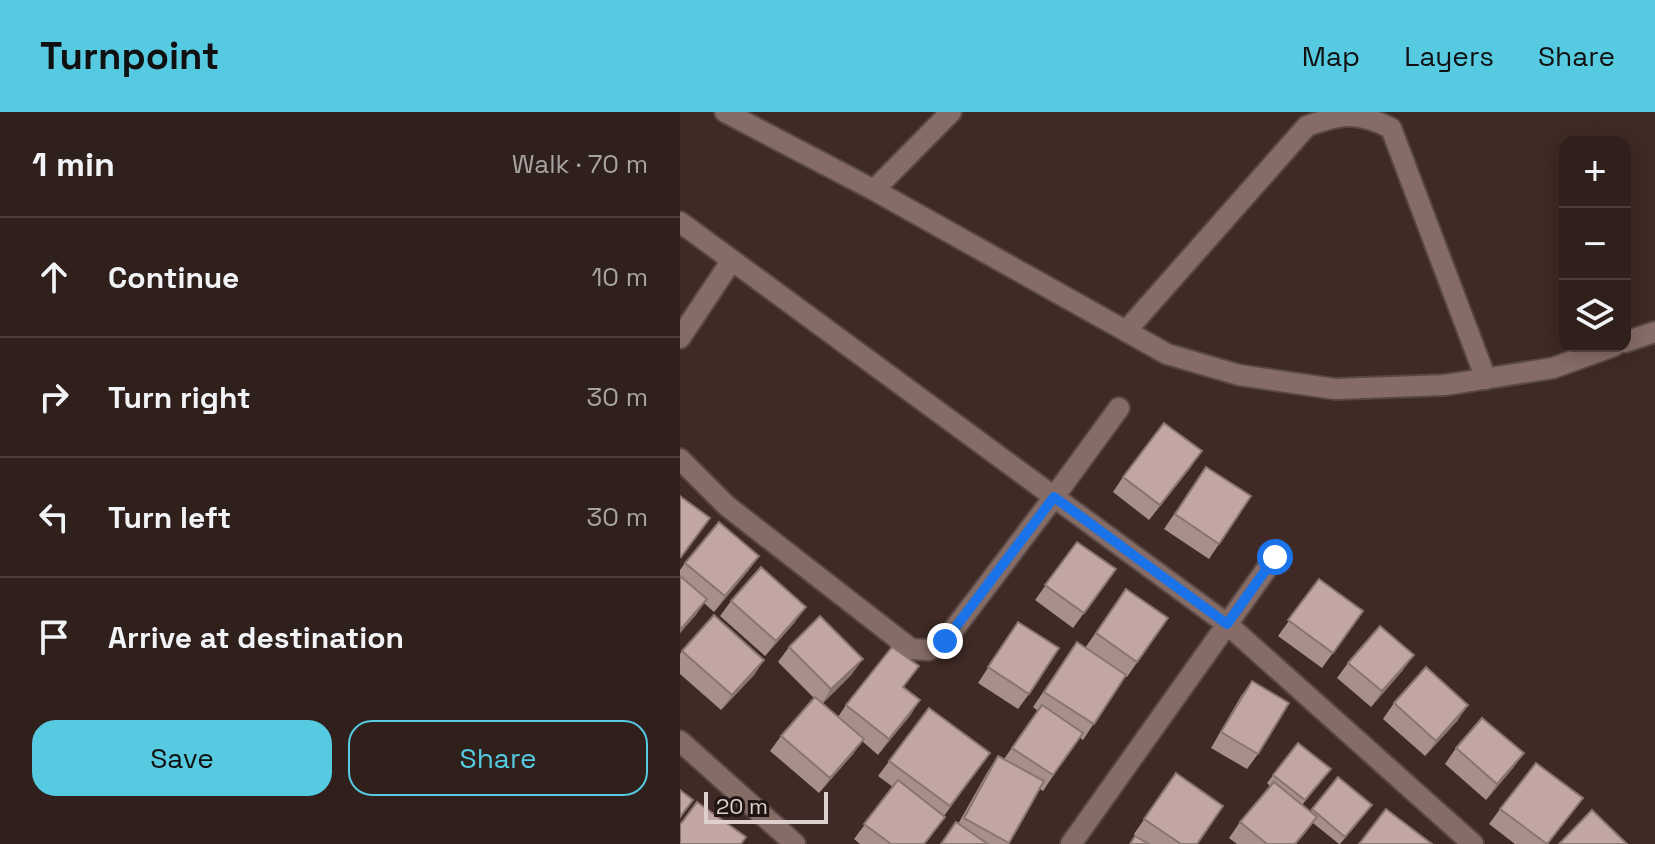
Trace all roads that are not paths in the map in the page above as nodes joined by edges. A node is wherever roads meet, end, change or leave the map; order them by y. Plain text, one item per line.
1 (725, 112) edge
2 (951, 112) edge
3 (874, 190) junction
4 (680, 222) edge
5 (732, 260) junction
6 (1126, 331) junction
7 (1655, 332) edge
8 (680, 338) edge
9 (1631, 340) edge
10 (1597, 352) edge
11 (1486, 379) junction
12 (1119, 408) dead end
13 (680, 459) edge
14 (1054, 497) junction
15 (1275, 557) dead end
16 (1227, 624) junction
17 (680, 741) edge
18 (795, 844) edge
19 (1071, 844) edge
20 (1473, 844) edge

1 - 3 street
2 - 3 street
3 - 6 street
4 - 5 street
5 - 8 street
5 - 14 street
6 - 11 street
6 - 11 street
7 - 9 street
10 - 11 street
12 - 14 street
13 - 14 street
14 - 16 street
15 - 16 street
16 - 19 street
16 - 20 street
17 - 18 street

